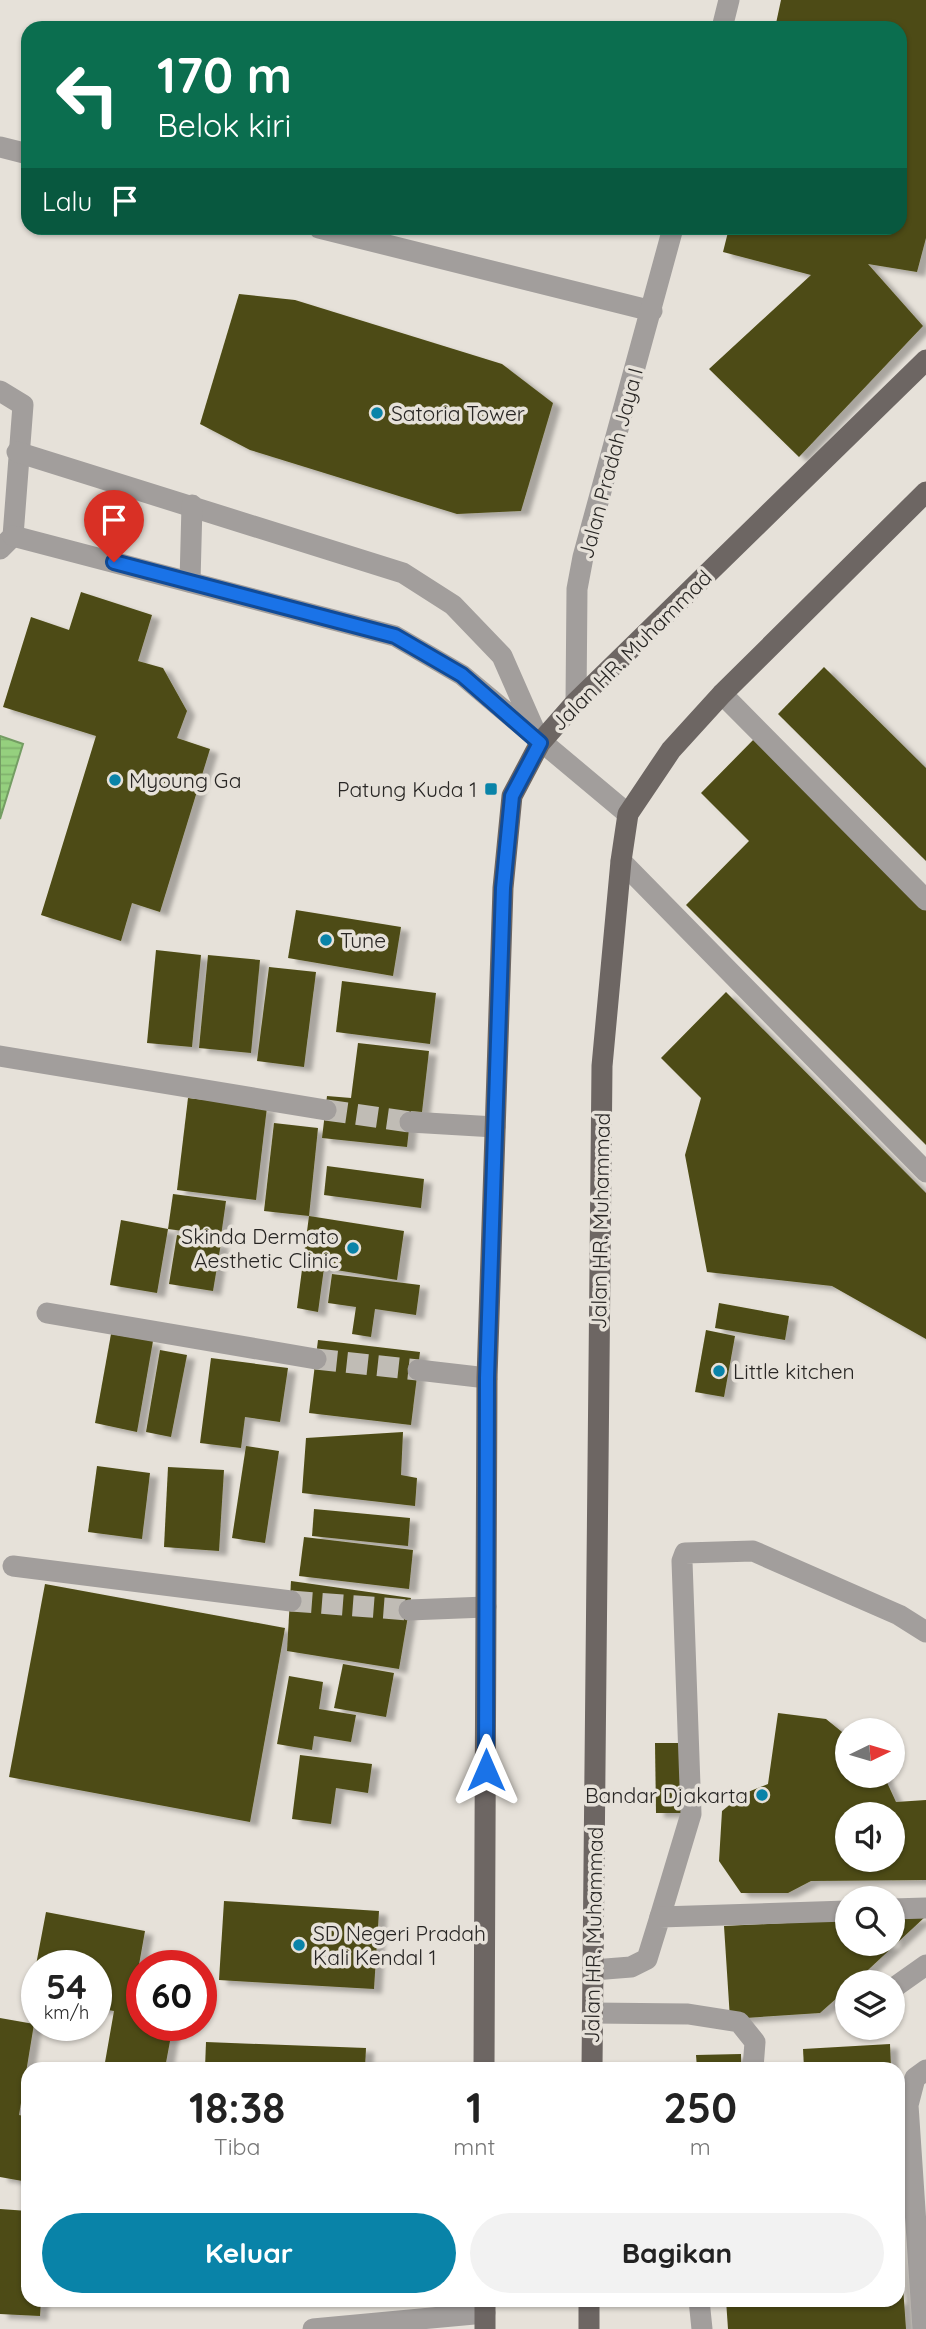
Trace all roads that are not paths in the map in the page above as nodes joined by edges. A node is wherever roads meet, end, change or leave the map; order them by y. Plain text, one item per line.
1 (729, 0) edge
2 (724, 21) edge
3 (0, 147) edge
4 (21, 152) edge
5 (347, 235) edge
6 (671, 235) edge
7 (652, 312) junction
8 (926, 360) edge
9 (0, 391) edge
10 (17, 452) junction
11 (926, 492) edge
12 (192, 505) junction
13 (7, 542) edge
14 (190, 582) junction
15 (722, 694) junction
16 (576, 702) junction
17 (540, 743) junction
18 (628, 814) junction
19 (621, 861) junction
20 (926, 900) edge
21 (0, 1056) edge
22 (326, 1110) tunnel mouth
23 (410, 1122) tunnel mouth
24 (495, 1127) junction
25 (926, 1172) edge
26 (47, 1313) dead end
27 (316, 1359) tunnel mouth
28 (418, 1370) tunnel mouth
29 (487, 1378) junction
30 (13, 1566) dead end
31 (291, 1601) tunnel mouth
32 (486, 1607) junction
33 (409, 1610) tunnel mouth
34 (926, 1632) edge
35 (926, 1908) edge
36 (905, 1909) edge
37 (835, 1911) edge
38 (660, 1917) junction
39 (926, 1965) edge
40 (593, 1970) junction
41 (905, 1980) edge
42 (593, 2013) junction
43 (484, 2062) edge
44 (592, 2062) edge
45 (753, 2062) edge
46 (926, 2070) edge
47 (589, 2307) edge
48 (700, 2307) edge
49 (485, 2314) edge
50 (421, 2324) edge
51 (313, 2329) edge
52 (589, 2329) edge
53 (702, 2329) edge
54 (923, 2329) edge

1 - 2 street
3 - 4 street
5 - 7 street
6 - 7 street, Jalan Pradah Jaya I
7 - 16 street, Jalan Pradah Jaya I
8 - 16 main road, Jalan HR. Muhammad
9 - 10 street
10 - 12 street
10 - 13 street
11 - 15 main road, Jalan HR. Muhammad
12 - 14 street
12 - 17 street
13 - 14 street
14 - 17 street
15 - 18 main road, Jalan HR. Muhammad
15 - 20 street
16 - 17 main road, Jalan HR. Muhammad
17 - 18 street
17 - 24 main road, Jalan HR. Muhammad
18 - 19 main road, Jalan HR. Muhammad
19 - 25 street
19 - 40 main road, Jalan HR. Muhammad
21 - 22 street
23 - 24 street
24 - 29 main road, Jalan HR. Muhammad
26 - 27 street
28 - 29 street
29 - 32 main road, Jalan HR. Muhammad
30 - 31 street
32 - 33 street
32 - 43 main road, Jalan HR. Muhammad
34 - 38 street
35 - 36 street
37 - 38 street
38 - 40 street
39 - 41 street
40 - 42 main road, Jalan HR. Muhammad
42 - 44 main road, Jalan HR. Muhammad
42 - 45 street
46 - 54 street
47 - 52 main road
48 - 53 street
49 - 50 street
50 - 51 street

